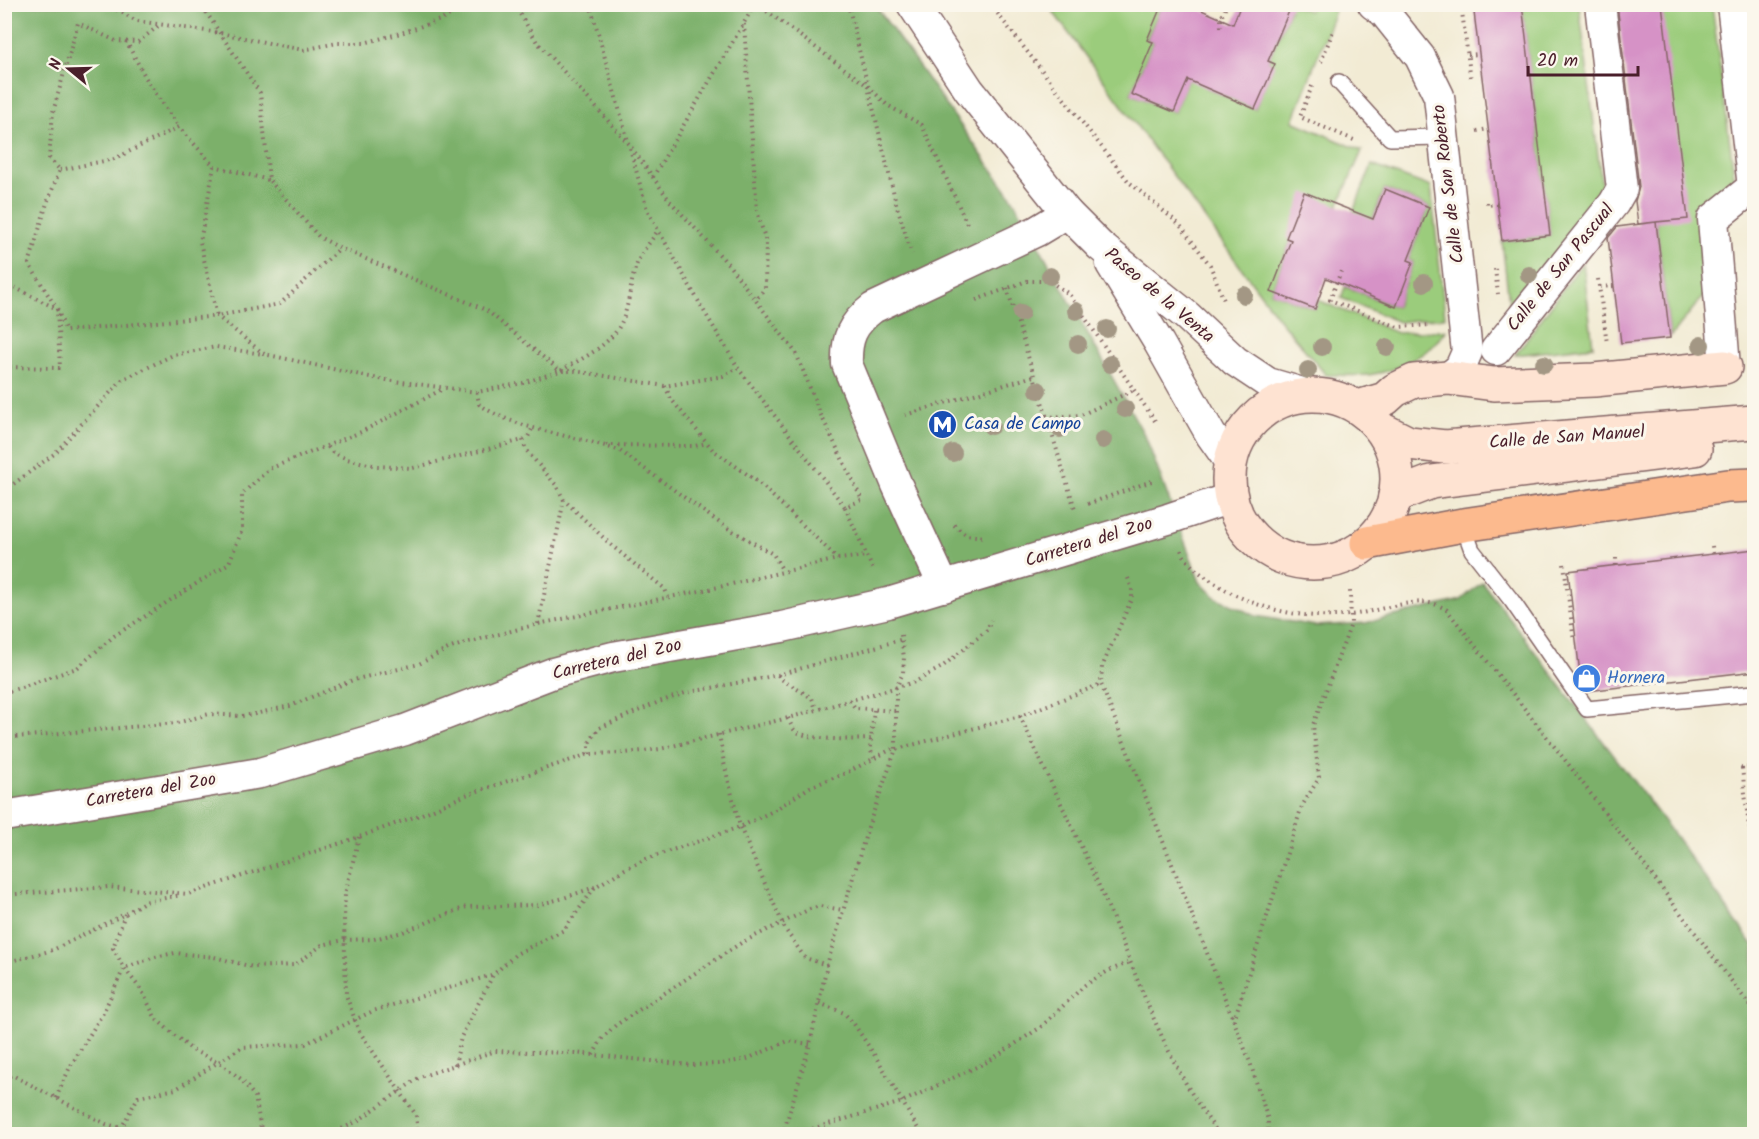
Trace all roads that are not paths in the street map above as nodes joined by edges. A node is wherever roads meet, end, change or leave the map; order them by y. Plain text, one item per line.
1 (912, 4) edge
2 (1373, 4) edge
3 (1600, 4) edge
4 (1732, 4) edge
5 (1339, 82) dead end
6 (1445, 137) junction
7 (1067, 213) junction
8 (1100, 246) junction
9 (1500, 345) road end
10 (1725, 367) joint
11 (1448, 378) junction
12 (1309, 395) junction
13 (1358, 407) junction
14 (1755, 422) edge
15 (1383, 430) junction
16 (1755, 443) edge
17 (1230, 462) junction
18 (1755, 478) edge
19 (1755, 485) edge
20 (1395, 496) junction
21 (1230, 498) junction
22 (1463, 525) junction
23 (1373, 538) junction
24 (944, 587) junction
25 (1755, 693) edge
26 (4, 816) edge

1 - 7 street
2 - 6 street, Calle de San Roberto
3 - 9 street, Calle de San Pascual
4 - 10 street
5 - 6 lane
6 - 11 street, Calle de San Roberto
7 - 8 street
7 - 24 street
8 - 12 street, Paseo de la Venta
8 - 17 street, Paseo de la Venta
10 - 11 street
11 - 13 street
12 - 13 street
12 - 17 street
13 - 15 street
14 - 15 street, Calle de San Manuel
15 - 20 street
16 - 20 street, Calle de San Manuel
17 - 21 street
18 - 23 highway
19 - 22 highway
20 - 23 street
21 - 23 street
21 - 24 street, Carretera del Zoo
22 - 23 highway
22 - 25 lane
24 - 26 street, Carretera del Zoo

